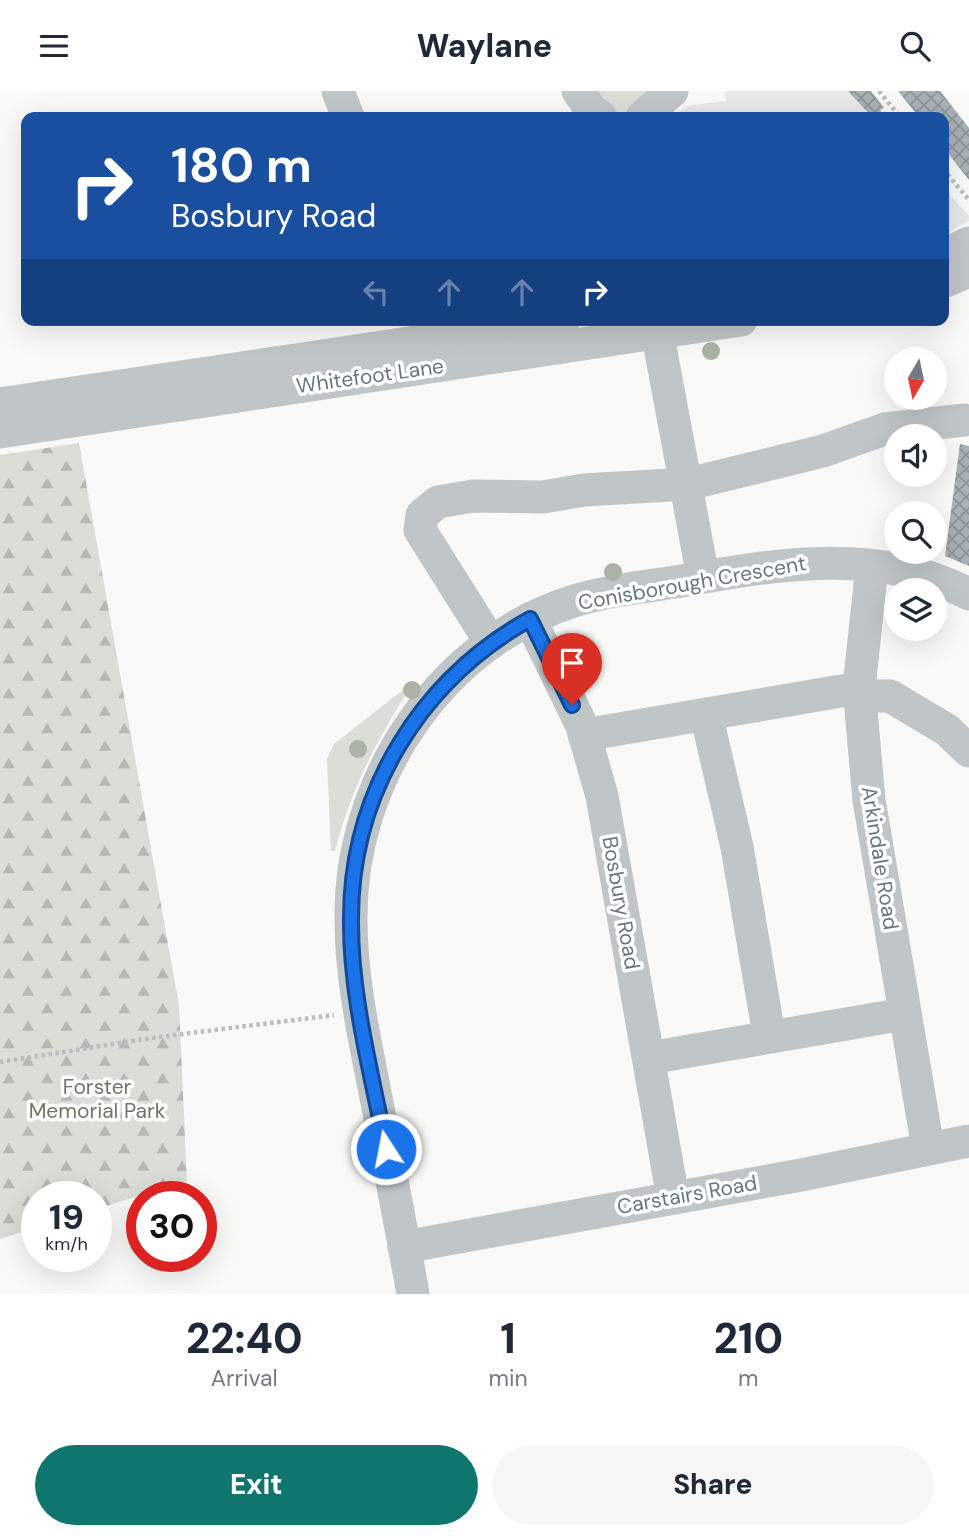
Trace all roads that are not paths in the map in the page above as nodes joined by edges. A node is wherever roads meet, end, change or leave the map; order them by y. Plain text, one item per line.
1 (338, 91) edge
2 (578, 91) edge
3 (672, 91) edge
4 (346, 112) edge
5 (594, 112) edge
6 (648, 112) edge
7 (524, 326) edge
8 (656, 327) edge
9 (0, 404) edge
10 (964, 420) dead end
11 (0, 432) edge
12 (688, 484) junction
13 (872, 566) junction
14 (703, 577) junction
15 (969, 594) edge
16 (530, 619) junction
17 (491, 643) junction
18 (860, 692) junction
19 (706, 715) junction
20 (584, 735) junction
21 (969, 751) edge
22 (904, 1014) junction
23 (769, 1035) junction
24 (649, 1058) junction
25 (969, 1141) edge
26 (928, 1149) junction
27 (673, 1198) junction
28 (404, 1247) junction
29 (413, 1294) edge

1 - 4 street
2 - 5 street
3 - 6 street
7 - 9 street, Whitefoot Lane
8 - 11 street, Whitefoot Lane
8 - 12 street
10 - 12 street
12 - 14 street
12 - 17 street
13 - 14 street, Conisborough Crescent
13 - 15 street, Conisborough Crescent
13 - 18 street, Arkindale Road
14 - 16 street, Conisborough Crescent
16 - 17 street, Conisborough Crescent
16 - 20 street, Bosbury Road
17 - 28 street, Conisborough Crescent
18 - 19 street
18 - 21 street
18 - 22 street, Arkindale Road
19 - 20 street
19 - 23 street
20 - 24 street, Bosbury Road
22 - 23 street
22 - 26 street, Arkindale Road
23 - 24 street
24 - 27 street, Bosbury Road
25 - 26 street, Carstairs Road
26 - 27 street, Carstairs Road
27 - 28 street, Carstairs Road
28 - 29 street, Conisborough Crescent

